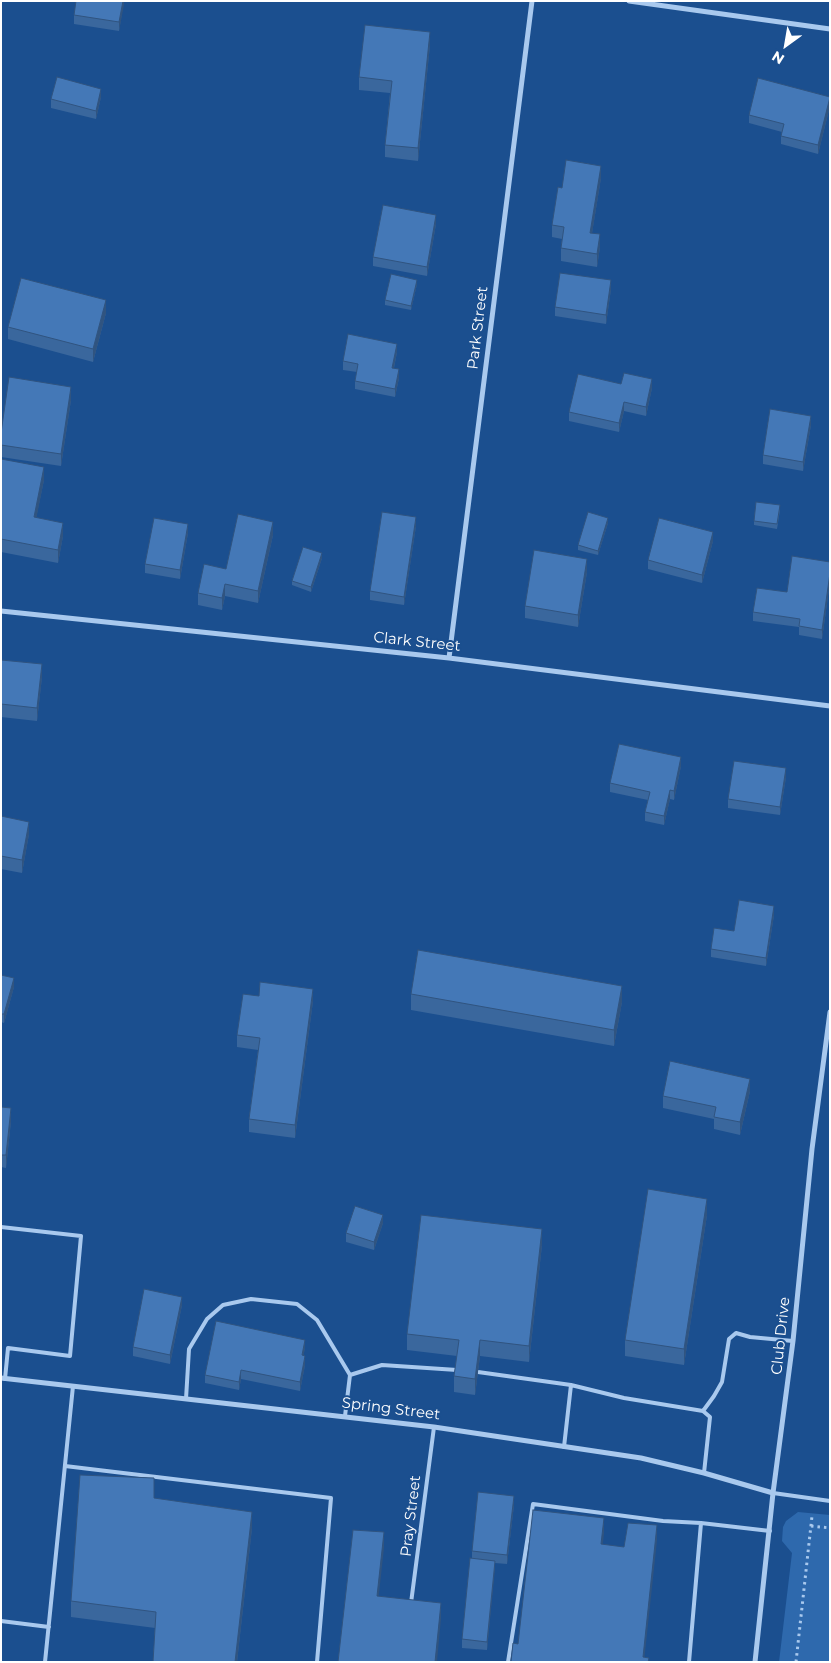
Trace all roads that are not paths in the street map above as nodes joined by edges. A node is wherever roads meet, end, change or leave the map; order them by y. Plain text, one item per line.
1 (532, 1) edge
2 (629, 1) edge
3 (830, 29) edge
4 (1, 611) edge
5 (449, 658) junction
6 (830, 706) edge
7 (830, 1012) edge
8 (1, 1227) edge
9 (793, 1341) junction
10 (457, 1370) edge
11 (478, 1372) edge
12 (350, 1375) junction
13 (3, 1378) edge
14 (571, 1385) junction
15 (73, 1386) junction
16 (186, 1399) junction
17 (703, 1411) junction
18 (345, 1416) junction
19 (434, 1426) junction
20 (564, 1447) junction
21 (65, 1466) junction
22 (704, 1473) junction
23 (773, 1493) junction
24 (830, 1501) edge
25 (701, 1523) junction
26 (770, 1531) junction
27 (410, 1608) edge
28 (1, 1621) edge
29 (49, 1627) junction
30 (45, 1662) edge
31 (317, 1662) edge
32 (508, 1662) edge
33 (689, 1662) edge
34 (756, 1662) edge

1 - 5 street, Park Street
2 - 3 street
4 - 5 street, Clark Street
5 - 6 street, Clark Street
7 - 9 street, Club Drive
8 - 13 lane
9 - 17 lane
9 - 23 street, Club Drive
10 - 12 lane
11 - 14 lane
12 - 16 lane
12 - 18 lane
13 - 15 street, Spring Street
14 - 17 lane
14 - 20 lane
15 - 16 street, Spring Street
15 - 21 lane
16 - 18 street, Spring Street
17 - 22 lane
18 - 19 street, Spring Street
19 - 20 street, Spring Street
19 - 27 lane, Pray Street
20 - 22 street, Spring Street
21 - 29 lane
21 - 31 lane
22 - 23 street, Spring Street
23 - 24 lane
23 - 26 street, Club Drive
25 - 26 lane
25 - 32 lane
25 - 33 lane
26 - 34 street, Club Drive
28 - 29 lane
29 - 30 lane

